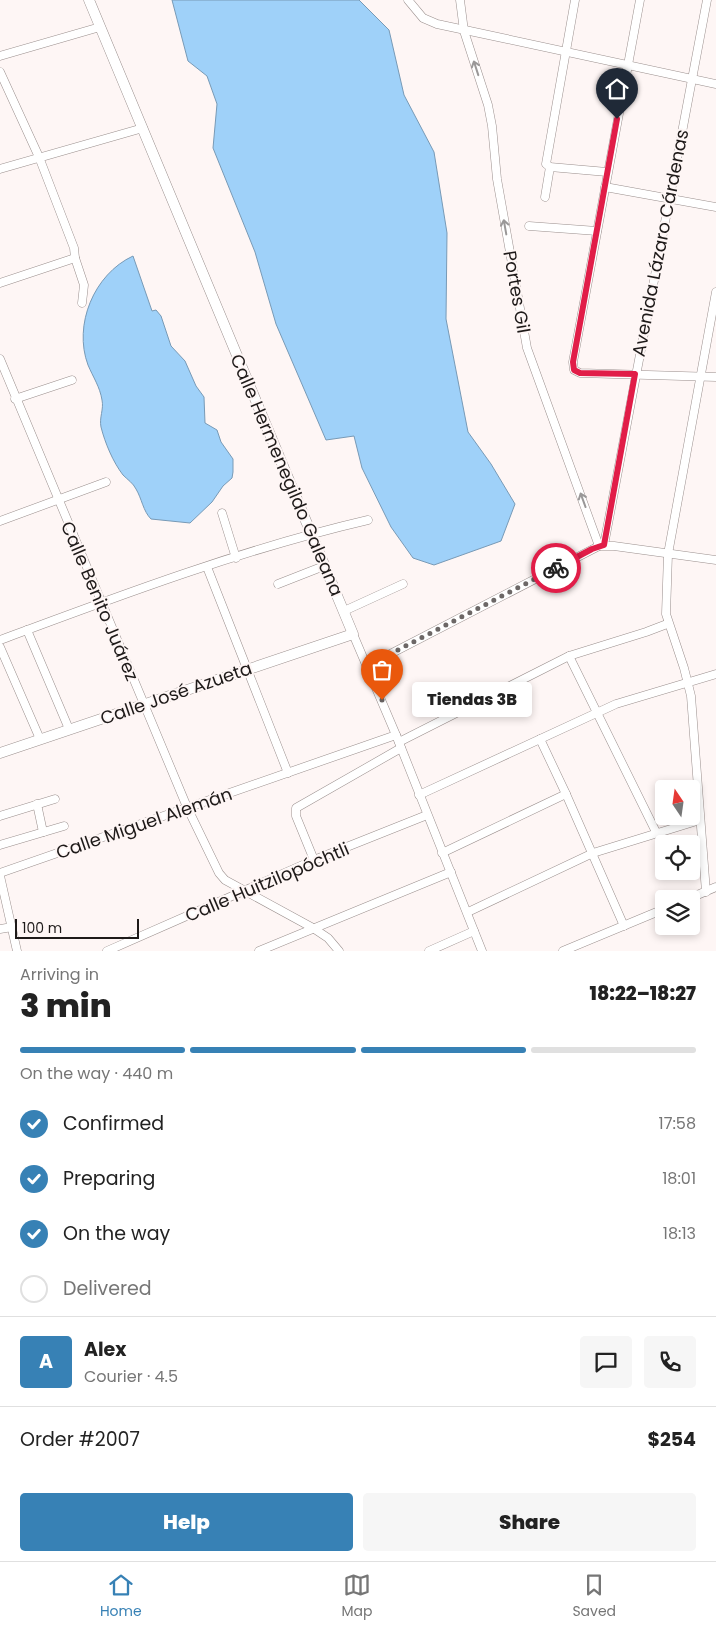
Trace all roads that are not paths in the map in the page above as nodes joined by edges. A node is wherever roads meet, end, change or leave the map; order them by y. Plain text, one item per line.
1 (89, 0) edge
2 (408, 0) edge
3 (460, 0) edge
4 (575, 0) edge
5 (640, 0) edge
6 (707, 0) edge
7 (100, 27) junction
8 (464, 31) junction
9 (565, 51) junction
10 (0, 56) edge
11 (627, 65) junction
12 (0, 72) edge
13 (691, 79) junction
14 (716, 84) edge
15 (143, 128) junction
16 (39, 156) junction
17 (548, 165) junction
18 (0, 169) edge
19 (607, 172) junction
20 (605, 187) junction
21 (546, 196) dead end
22 (668, 199) junction
23 (716, 207) edge
24 (529, 226) dead end
25 (597, 231) junction
26 (75, 258) junction
27 (0, 283) edge
28 (716, 292) edge
29 (82, 302) dead end
30 (0, 359) edge
31 (635, 374) junction
32 (701, 376) junction
33 (716, 377) edge
34 (72, 380) dead end
35 (15, 399) junction
36 (106, 482) dead end
37 (57, 500) junction
38 (222, 513) dead end
39 (368, 520) dead end
40 (0, 521) edge
41 (311, 533) junction
42 (602, 546) junction
43 (668, 554) junction
44 (236, 558) junction
45 (716, 560) edge
46 (324, 566) junction
47 (207, 567) junction
48 (278, 584) dead end
49 (403, 584) dead end
50 (100, 602) junction
51 (344, 611) junction
52 (667, 624) junction
53 (27, 630) junction
54 (353, 634) junction
55 (0, 640) edge
56 (0, 648) edge
57 (569, 656) junction
58 (367, 666) junction
59 (247, 669) junction
60 (716, 674) edge
61 (688, 682) junction
62 (144, 704) junction
63 (596, 712) junction
64 (69, 729) junction
65 (40, 739) junction
66 (540, 739) junction
67 (399, 742) junction
68 (0, 753) edge
69 (288, 773) junction
70 (697, 780) edge
71 (566, 794) junction
72 (419, 795) junction
73 (55, 799) dead end
74 (37, 804) junction
75 (187, 807) junction
76 (427, 815) junction
77 (0, 816) edge
78 (700, 820) edge
79 (682, 825) edge
80 (64, 826) dead end
81 (43, 832) junction
82 (656, 832) junction
83 (0, 844) edge
84 (442, 853) junction
85 (593, 853) junction
86 (314, 860) junction
87 (451, 872) junction
88 (0, 875) edge
89 (716, 888) edge
90 (2, 891) edge
91 (245, 891) junction
92 (706, 892) junction
93 (700, 894) edge
94 (468, 912) junction
95 (655, 913) edge
96 (624, 926) junction
97 (12, 927) junction
98 (313, 928) junction
99 (0, 929) edge
100 (474, 931) junction
101 (18, 951) edge
102 (107, 951) edge
103 (259, 951) edge
104 (339, 951) edge
105 (429, 951) edge
106 (482, 951) edge
107 (563, 951) edge

1 - 7 street, Calle Hermenegildo Galeana
2 - 8 street
3 - 8 street, Portes Gil
4 - 9 street
5 - 11 street
6 - 13 street, Avenida Lázaro Cárdenas
7 - 10 street
7 - 15 street, Calle Hermenegildo Galeana
8 - 9 street
42 -> 8 street, Portes Gil
9 - 11 street
9 - 17 street
11 - 13 street
11 - 19 street
12 - 16 street
13 - 14 street
13 - 22 street, Avenida Lázaro Cárdenas
15 - 16 street
15 - 41 street, Calle Hermenegildo Galeana
16 - 18 street
16 - 26 street
17 - 19 street
17 - 21 street
19 - 20 street
20 - 22 street
20 - 25 street
22 - 23 street
22 - 31 street, Avenida Lázaro Cárdenas
24 - 25 street
25 - 31 street
26 - 27 street
26 - 29 street
28 - 32 street
30 - 35 street, Calle Benito Juárez
31 - 32 street
31 - 42 street, Avenida Lázaro Cárdenas
32 - 33 street
32 - 43 street
34 - 35 street
35 - 37 street, Calle Benito Juárez
36 - 37 street
37 - 40 street
37 - 50 street, Calle Benito Juárez
38 - 44 street
39 - 41 street
41 - 44 street
41 - 46 street, Calle Hermenegildo Galeana
42 - 43 street
42 - 58 street
43 - 45 street
43 - 52 street
44 - 47 street
46 - 48 street
46 - 51 street, Calle Hermenegildo Galeana
47 - 50 street
47 - 59 street
49 - 51 street
50 - 53 street
50 - 62 street, Calle Benito Juárez
51 - 54 street, Calle Hermenegildo Galeana
52 - 57 street
52 - 61 street
53 - 55 street
53 - 64 street
54 - 58 street, Calle Hermenegildo Galeana
54 - 59 street, Calle José Azueta
56 - 65 street
57 - 63 street
57 - 67 street
58 - 67 street, Calle Hermenegildo Galeana
59 - 62 street, Calle José Azueta
59 - 69 street
60 - 61 street
61 - 63 street
61 - 70 street
62 - 64 street, Calle José Azueta
62 - 75 street, Calle Benito Juárez
63 - 66 street
63 - 82 street
64 - 65 street, Calle José Azueta
65 - 68 street, Calle José Azueta
66 - 71 street
66 - 72 street
67 - 69 street, Calle Miguel Alemán
67 - 72 street, Calle Hermenegildo Galeana
67 - 86 street
69 - 75 street, Calle Miguel Alemán
71 - 84 street
71 - 85 street
72 - 76 street, Calle Hermenegildo Galeana
73 - 74 street
74 - 77 street
74 - 81 street
75 - 88 street, Calle Miguel Alemán
75 - 91 street, Calle Benito Juárez
76 - 84 street, Calle Hermenegildo Galeana
76 - 86 street, Calle Huitzilopóchtli
78 - 92 street
79 - 82 street
80 - 81 street
81 - 83 street
82 - 85 street
84 - 87 street, Calle Hermenegildo Galeana
85 - 94 street
85 - 96 street
86 - 91 street, Calle Huitzilopóchtli
87 - 94 street, Calle Hermenegildo Galeana
87 - 98 street
88 - 90 street
89 - 92 street
90 - 97 street
91 - 98 street, Calle Benito Juárez
91 - 102 street, Calle Huitzilopóchtli
92 - 93 street
94 - 100 street, Calle Hermenegildo Galeana
95 - 96 street
96 - 107 street
97 - 99 street
97 - 101 street
98 - 103 street
98 - 104 street, Calle Benito Juárez
100 - 105 street
100 - 106 street, Calle Hermenegildo Galeana

